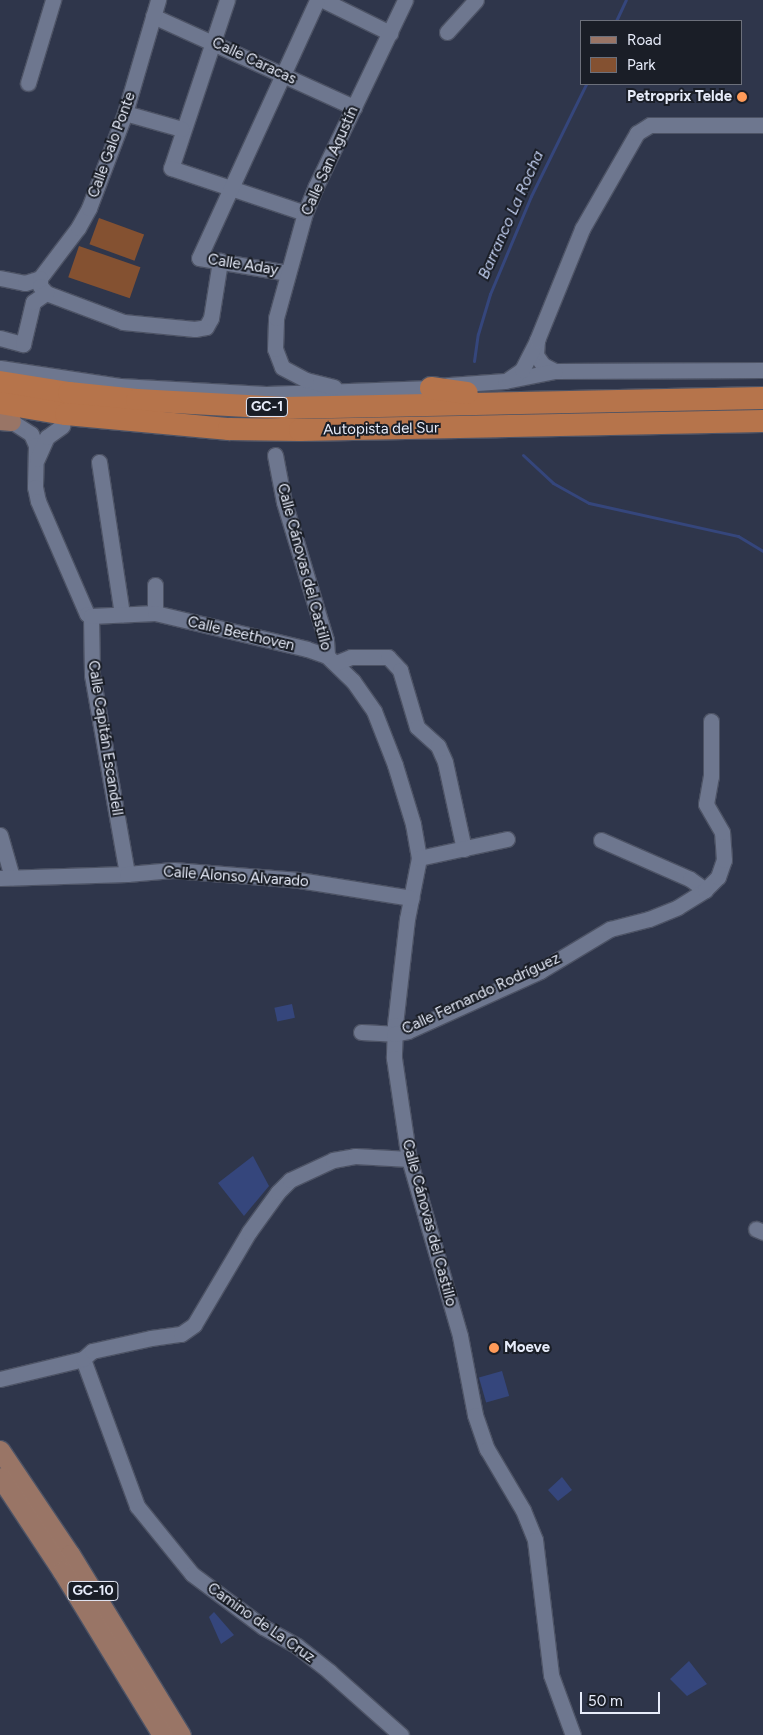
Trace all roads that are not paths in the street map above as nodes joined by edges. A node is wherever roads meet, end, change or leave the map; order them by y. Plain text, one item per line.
1 (158, 0) edge
2 (227, 0) edge
3 (317, 0) edge
4 (322, 0) edge
5 (405, 0) edge
6 (476, 0) edge
7 (48, 4) edge
8 (153, 16) junction
9 (447, 32) dead end
10 (390, 33) junction
11 (213, 42) junction
12 (283, 74) junction
13 (28, 83) dead end
14 (354, 107) junction
15 (125, 113) junction
16 (763, 125) edge
17 (182, 129) junction
18 (231, 190) junction
19 (305, 213) junction
20 (220, 261) junction
21 (288, 273) junction
22 (0, 278) edge
23 (40, 278) junction
24 (25, 283) junction
25 (46, 293) junction
26 (33, 302) junction
27 (0, 338) edge
28 (537, 340) junction
29 (0, 368) edge
30 (763, 370) edge
31 (555, 371) junction
32 (505, 381) junction
33 (0, 382) edge
34 (431, 388) junction
35 (344, 390) junction
36 (763, 398) edge
37 (535, 403) junction
38 (4, 414) edge
39 (763, 421) edge
40 (62, 426) junction
41 (229, 429) junction
42 (275, 455) dead end
43 (99, 462) dead end
44 (35, 465) junction
45 (155, 585) dead end
46 (155, 613) junction
47 (122, 614) junction
48 (91, 616) junction
49 (332, 660) junction
50 (711, 721) dead end
51 (0, 835) edge
52 (507, 839) dead end
53 (601, 840) dead end
54 (464, 849) junction
55 (419, 858) junction
56 (127, 874) junction
57 (6, 878) edge
58 (705, 890) junction
59 (412, 898) junction
60 (361, 1032) dead end
61 (394, 1034) junction
62 (409, 1159) junction
63 (84, 1359) junction
64 (0, 1379) edge
65 (0, 1450) edge
66 (0, 1477) edge
67 (162, 1735) edge
68 (181, 1735) edge
69 (401, 1735) edge
70 (573, 1735) edge

1 - 8 street, Calle Galo Ponte
2 - 11 street
3 - 12 street
4 - 10 street
5 - 10 street, Calle San Agustín
6 - 9 street
7 - 13 street
8 - 11 street, Calle Caracas
8 - 15 street, Calle Galo Ponte
10 - 14 street, Calle San Agustín
11 - 12 street, Calle Caracas
11 - 17 street
12 - 14 street, Calle Caracas
12 - 18 street
14 - 19 street, Calle San Agustín
15 - 17 street
15 - 23 street, Calle Galo Ponte
16 - 28 street
17 - 18 street
18 - 19 street
18 - 20 street, Calle Aday
19 - 21 street, Calle San Agustín
20 - 21 street, Calle Aday
20 - 25 street
21 - 35 street, Calle San Agustín
22 - 24 street
23 - 24 street
23 - 25 street
24 - 26 street
25 - 26 street
26 - 27 street
28 - 31 street
28 - 32 street
29 - 35 street
30 - 31 street
31 - 32 street
32 - 34 street
33 - 37 highway, Autopista del Sur / GC-1
34 - 35 street
34 - 37 highway
36 - 37 highway, Autopista del Sur / GC-1
38 - 40 highway
38 - 41 highway, Autopista del Sur / GC-1
38 - 44 street, Calle Capitán Escandell
39 - 41 highway, Autopista del Sur / GC-1
40 - 41 highway
40 - 44 street, Calle Capitán Escandell
42 - 49 street, Calle Cánovas del Castillo
43 - 47 street
44 - 48 street, Calle Capitán Escandell
45 - 46 street
46 - 47 street, Calle Beethoven
46 - 49 street, Calle Beethoven
47 - 48 street, Calle Beethoven
48 - 56 street, Calle Capitán Escandell
49 - 54 street
49 - 55 street, Calle Cánovas del Castillo
50 - 58 street, Calle Fernando Rodríguez
51 - 57 street
52 - 54 street
53 - 58 street
54 - 55 street
55 - 59 street, Calle Cánovas del Castillo
56 - 57 street, Calle Alonso Alvarado
56 - 59 street, Calle Alonso Alvarado
58 - 61 street, Calle Fernando Rodríguez
59 - 61 street, Calle Cánovas del Castillo
60 - 61 street, Calle Fernando Rodríguez
61 - 62 street, Calle Cánovas del Castillo
62 - 63 street
62 - 70 street, Calle Cánovas del Castillo
63 - 64 street
63 - 69 street, Camino de La Cruz
65 - 68 main road, GC-10
66 - 67 main road, GC-10

